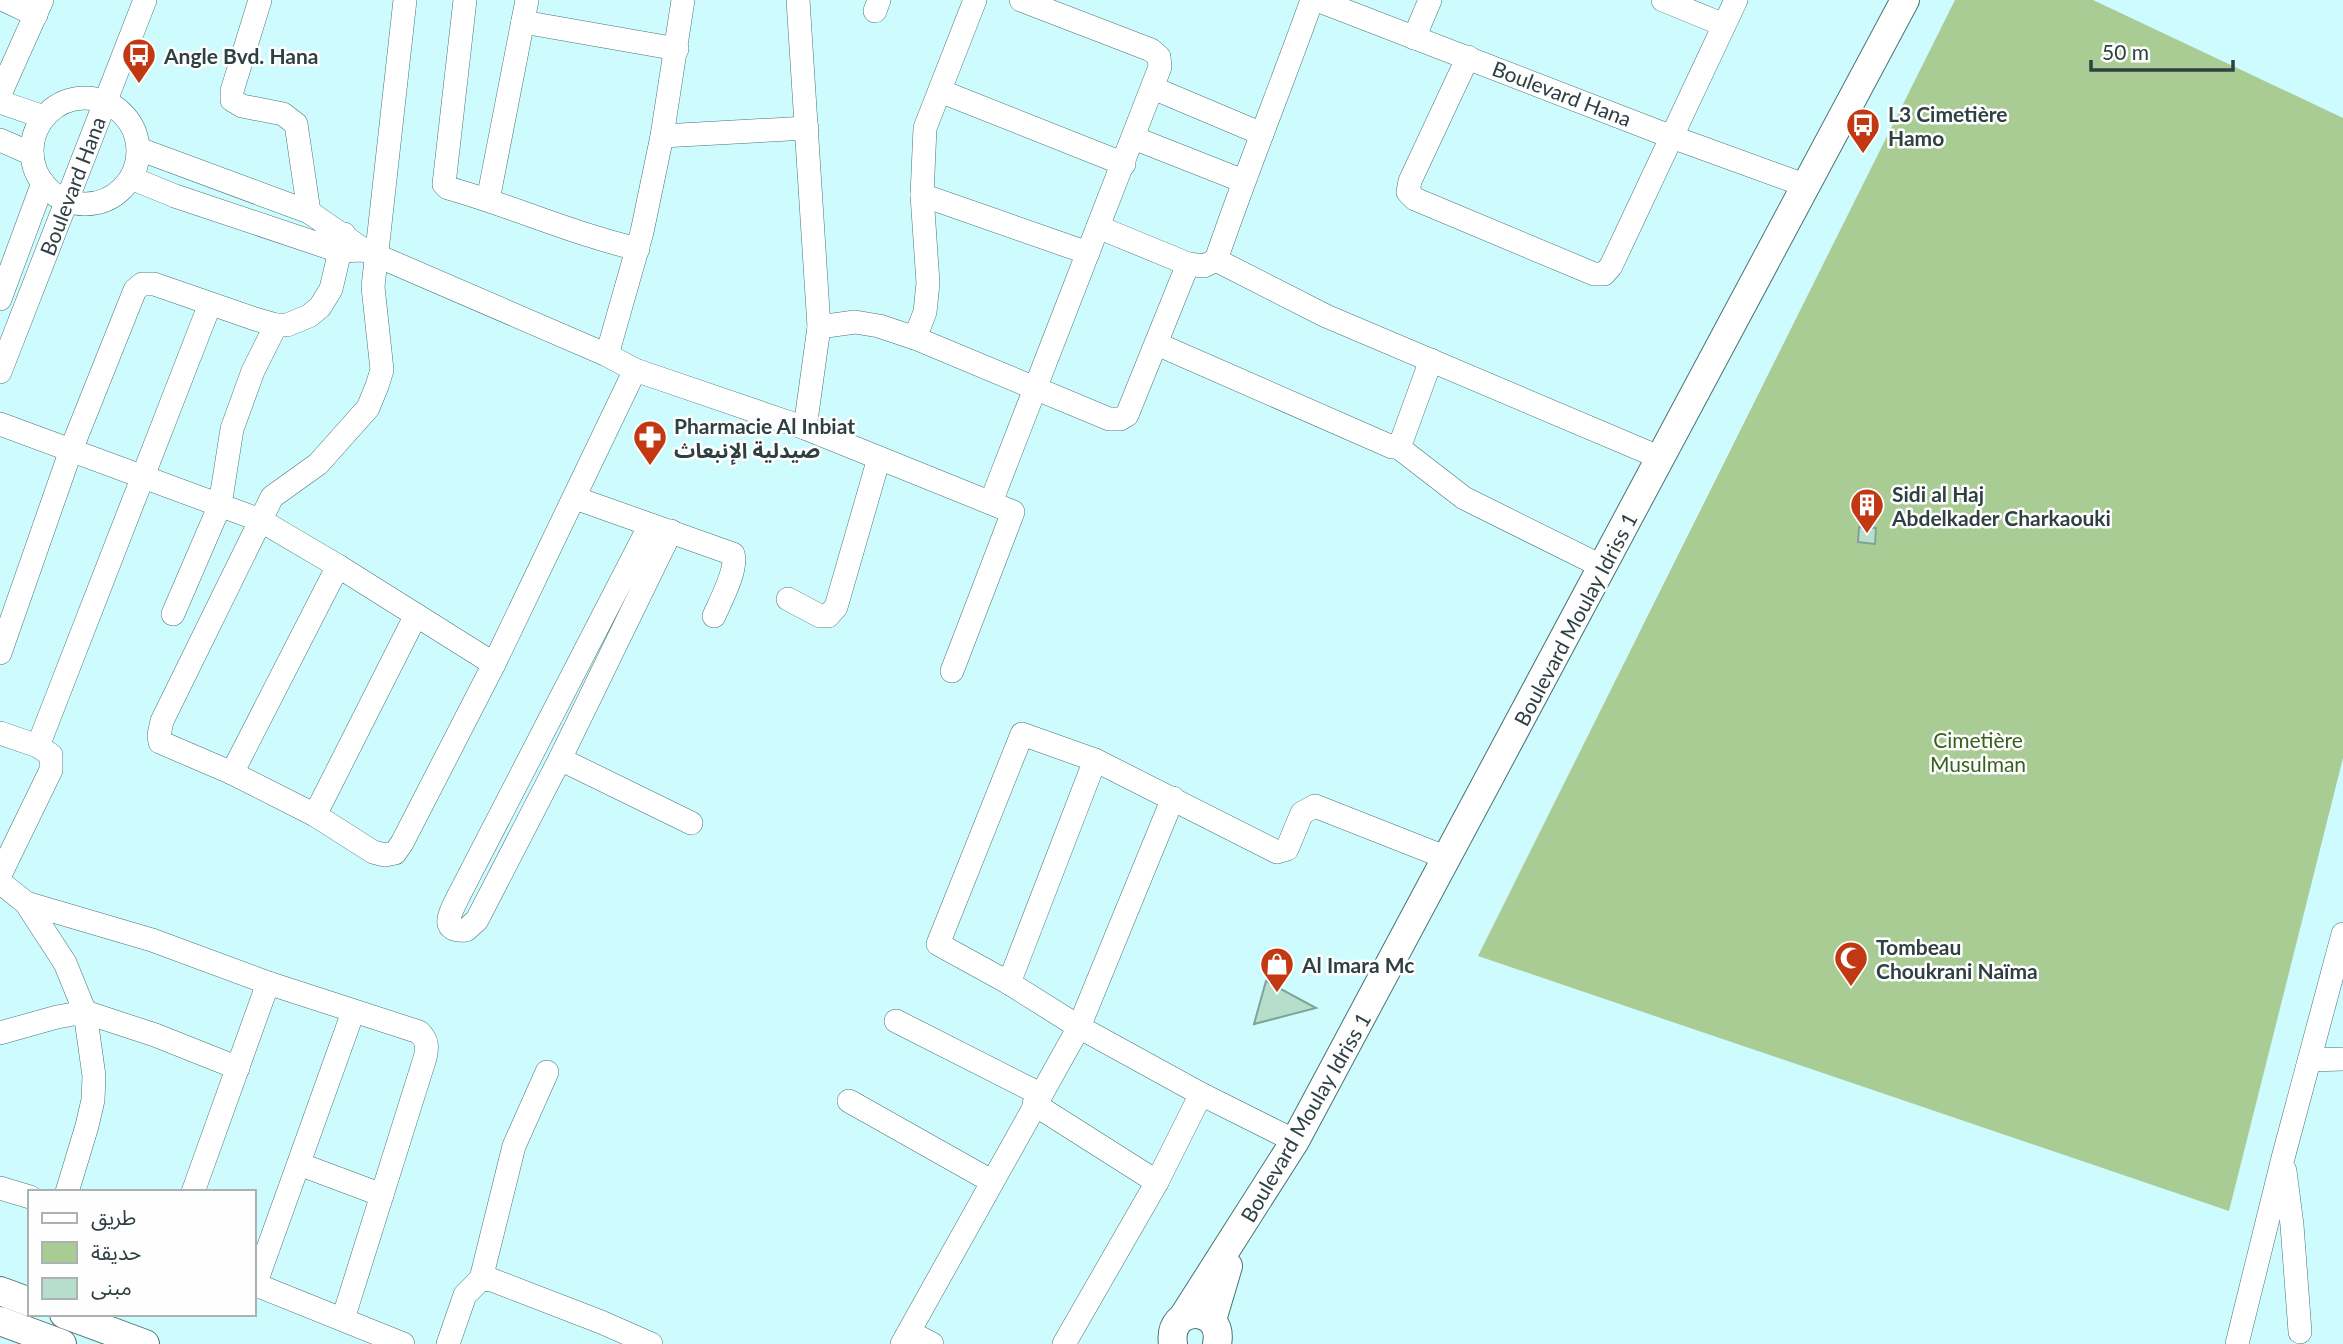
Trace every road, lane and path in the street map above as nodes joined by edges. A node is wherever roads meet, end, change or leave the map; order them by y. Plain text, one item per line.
1 (4, 0) edge
2 (145, 0) edge
3 (260, 0) edge
4 (405, 0) edge
5 (466, 0) edge
6 (683, 0) edge
7 (798, 0) edge
8 (975, 0) edge
9 (1021, 0) edge
10 (1315, 0) edge
11 (1430, 0) edge
12 (1663, 0) edge
13 (1736, 0) edge
14 (1905, 0) edge
15 (39, 7) edge
16 (525, 11) edge
17 (1724, 25) junction
18 (1414, 38) junction
19 (677, 49) junction
20 (1468, 57) junction
21 (1153, 88) junction
22 (940, 91) junction
23 (0, 94) edge
24 (105, 101) junction
25 (0, 102) edge
26 (44, 117) junction
27 (807, 128) junction
28 (1262, 134) junction
29 (662, 136) junction
30 (1672, 137) junction
31 (1134, 138) junction
32 (0, 140) edge
33 (139, 149) junction
34 (32, 154) junction
35 (1124, 164) junction
36 (131, 178) junction
37 (1243, 181) junction
38 (43, 183) junction
39 (1807, 186) junction
40 (922, 195) junction
41 (488, 200) junction
42 (68, 201) junction
43 (309, 212) junction
44 (1098, 227) junction
45 (342, 243) junction
46 (638, 249) junction
47 (371, 253) junction
48 (1088, 253) junction
49 (1216, 260) junction
50 (1188, 264) junction
51 (0, 301) edge
52 (210, 304) junction
53 (23, 312) junction
54 (276, 325) junction
55 (819, 327) junction
56 (915, 338) junction
57 (1157, 344) junction
58 (607, 355) junction
59 (1432, 360) junction
60 (635, 370) junction
61 (0, 372) edge
62 (1035, 388) junction
63 (0, 424) edge
64 (805, 428) junction
65 (1398, 447) junction
66 (71, 450) junction
67 (879, 458) junction
68 (1661, 458) junction
69 (142, 476) junction
70 (575, 498) junction
71 (991, 502) junction
72 (220, 505) junction
73 (260, 520) junction
74 (660, 528) junction
75 (338, 566) junction
76 (1602, 567) junction
77 (788, 599) dead end
78 (7, 614) edge
79 (173, 614) dead end
80 (415, 615) junction
81 (714, 617) dead end
82 (0, 653) edge
83 (584, 654) junction
84 (494, 664) junction
85 (606, 665) junction
86 (952, 671) dead end
87 (0, 733) edge
88 (38, 746) junction
89 (529, 759) junction
90 (1095, 760) junction
91 (556, 767) junction
92 (232, 773) junction
93 (1173, 798) junction
94 (315, 815) junction
95 (691, 823) dead end
96 (494, 826) junction
97 (518, 837) junction
98 (1447, 858) junction
99 (0, 875) edge
100 (0, 883) edge
101 (26, 903) junction
102 (2343, 934) edge
103 (268, 983) junction
104 (1009, 983) junction
105 (85, 1012) junction
106 (353, 1012) junction
107 (897, 1021) dead end
108 (1079, 1027) junction
109 (0, 1033) edge
110 (2343, 1059) edge
111 (2310, 1060) junction
112 (238, 1068) junction
113 (547, 1072) dead end
114 (1202, 1094) junction
115 (1037, 1099) junction
116 (849, 1101) dead end
117 (1295, 1141) junction
118 (2283, 1158) junction
119 (299, 1164) junction
120 (991, 1181) junction
121 (1157, 1182) junction
122 (0, 1188) edge
123 (68, 1190) edge
124 (194, 1190) edge
125 (382, 1195) junction
126 (28, 1196) edge
127 (1238, 1234) junction
128 (481, 1279) junction
129 (256, 1280) edge
130 (256, 1286) edge
131 (0, 1291) edge
132 (28, 1300) edge
133 (69, 1316) edge
134 (343, 1319) junction
135 (0, 1321) edge
136 (1215, 1330) edge
137 (2300, 1332) dead end
138 (1174, 1333) edge
139 (905, 1338) edge
140 (62, 1344) edge
141 (145, 1344) edge
142 (403, 1344) edge
143 (448, 1344) edge
144 (651, 1344) edge
145 (932, 1344) edge
146 (1064, 1344) edge
147 (1242, 1344) edge
148 (2237, 1344) edge

1 - 15 street
2 - 24 street, Boulevard Hana
3 - 43 street
4 - 47 street
5 - 41 street
6 - 19 street
7 - 27 street
8 - 22 street
9 - 21 street
10 - 18 street, Boulevard Hana
10 - 28 street
11 - 18 street
12 - 17 street
13 - 17 street
14 - 39 main road, Boulevard Moulay Idriss 1
15 - 23 street
16 - 19 street
16 - 41 street
17 - 30 street
18 - 20 street, Boulevard Hana
19 - 29 street
20 - 30 street, Boulevard Hana
20 - 30 street
21 - 28 street
21 - 31 street
22 - 35 street
22 - 40 street
24 - 26 street
24 - 33 street
24 - 42 street, Boulevard Hana
25 - 26 street
26 - 34 street
27 - 29 street
27 - 55 street
28 - 37 street
29 - 46 street
30 - 39 street, Boulevard Hana
31 - 35 street
31 - 37 street
32 - 34 street
33 - 36 street
33 - 43 street
34 - 38 street
35 - 44 street
36 - 42 street
36 - 45 street
37 - 49 street
38 - 42 street
38 - 51 street
39 - 68 main road, Boulevard Moulay Idriss 1
40 - 48 street
40 - 56 street
41 - 46 street
42 - 53 street, Boulevard Hana
43 - 45 street
44 - 48 street
44 - 50 street
45 - 47 street
45 - 54 street
46 - 58 street
47 - 58 street
47 - 73 street
48 - 62 street
49 - 50 street
49 - 59 street
50 - 57 street
51 - 53 street
52 - 54 street
52 - 66 street
52 - 69 street
53 - 61 street, Boulevard Hana
54 - 72 street
55 - 56 street
55 - 64 street
56 - 62 street
57 - 62 street
57 - 65 street
58 - 60 street
59 - 65 street
59 - 68 street
60 - 64 street
60 - 70 street
62 - 71 street
63 - 66 street
64 - 67 street
65 - 76 street
66 - 69 street
66 - 78 street
67 - 71 street
67 - 77 street
68 - 76 main road, Boulevard Moulay Idriss 1
69 - 72 street
69 - 88 street
70 - 74 street
70 - 84 street
71 - 86 street
72 - 73 street
72 - 79 street
73 - 75 street
73 - 92 street
74 - 81 street
74 - 83 street
74 - 85 street
75 - 80 street
75 - 92 street
76 - 98 main road, Boulevard Moulay Idriss 1
78 - 82 street
80 - 84 street
80 - 94 street
83 - 85 street
83 - 89 street
84 - 94 street
85 - 91 street
87 - 88 street
88 - 99 street
89 - 91 street
89 - 96 street
90 - 93 street
90 - 104 street
90 - 104 street
91 - 95 street
91 - 97 street
92 - 94 street
93 - 98 street
93 - 108 street
96 - 97 street
96 - 97 street
98 - 117 main road, Boulevard Moulay Idriss 1
100 - 101 street
101 - 103 street
101 - 105 street
102 - 111 street
103 - 106 street
103 - 112 street
104 - 108 street
105 - 109 street
105 - 112 street
105 - 123 street
106 - 119 street
106 - 125 street
107 - 115 street
108 - 114 street
108 - 115 street
110 - 111 street
111 - 118 street
112 - 124 street
113 - 128 street
114 - 117 street
114 - 121 street
115 - 120 street
115 - 121 street
116 - 120 street
117 - 127 main road, Boulevard Moulay Idriss 1
118 - 137 street
118 - 148 street
119 - 125 street
119 - 129 street
120 - 139 street
121 - 146 street
122 - 126 street
125 - 134 street
127 - 136 main road, Boulevard Moulay Idriss 1
127 - 138 main road, Boulevard Moulay Idriss 1
128 - 143 street
128 - 144 street
130 - 134 street
131 - 132 main road
133 - 141 main road
134 - 142 street
135 - 140 main road
136 - 138 main road
136 - 147 main road
139 - 145 street

